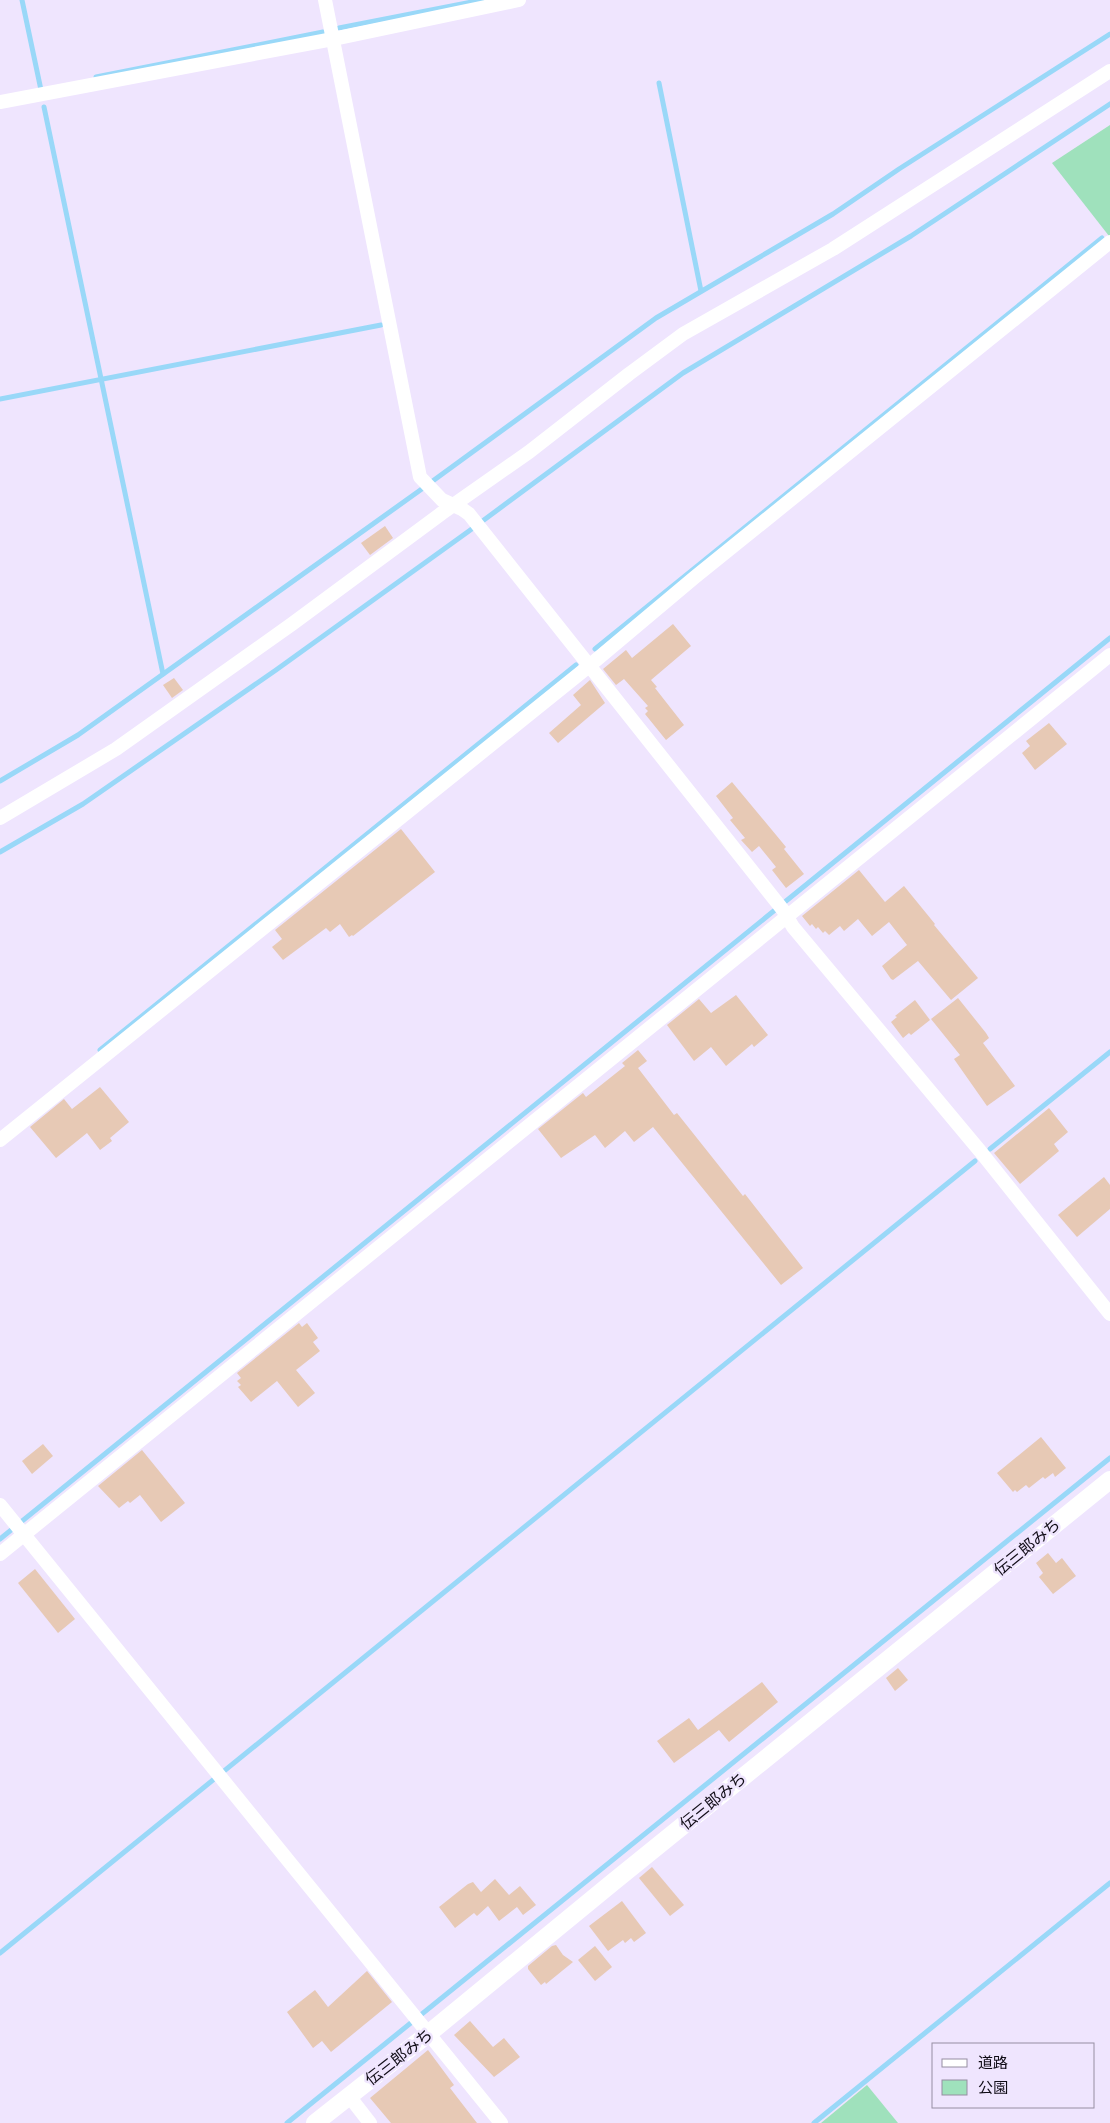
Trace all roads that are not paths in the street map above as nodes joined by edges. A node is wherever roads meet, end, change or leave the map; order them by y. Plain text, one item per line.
1 (325, 0) edge
2 (519, 0) edge
3 (333, 38) junction
4 (1110, 71) edge
5 (0, 102) edge
6 (1110, 242) edge
7 (454, 506) junction
8 (1110, 655) edge
9 (589, 666) junction
10 (0, 818) edge
11 (782, 910) junction
12 (0, 1140) edge
13 (1110, 1314) edge
14 (1110, 1480) edge
15 (0, 1505) edge
16 (19, 1528) junction
17 (0, 1554) edge
18 (420, 2024) junction
19 (349, 2096) junction
20 (315, 2123) edge
21 (370, 2123) edge
22 (500, 2123) edge

1 - 3 street
2 - 3 street
3 - 5 street
3 - 7 street
4 - 7 street
6 - 9 street
7 - 9 street
7 - 10 street
8 - 11 street
9 - 11 street
9 - 12 street
11 - 13 street
11 - 16 street
14 - 18 street, 伝三郎みち
15 - 16 street
16 - 17 street
16 - 18 street
18 - 19 street, 伝三郎みち
18 - 22 street
19 - 20 street, 伝三郎みち
19 - 21 street

